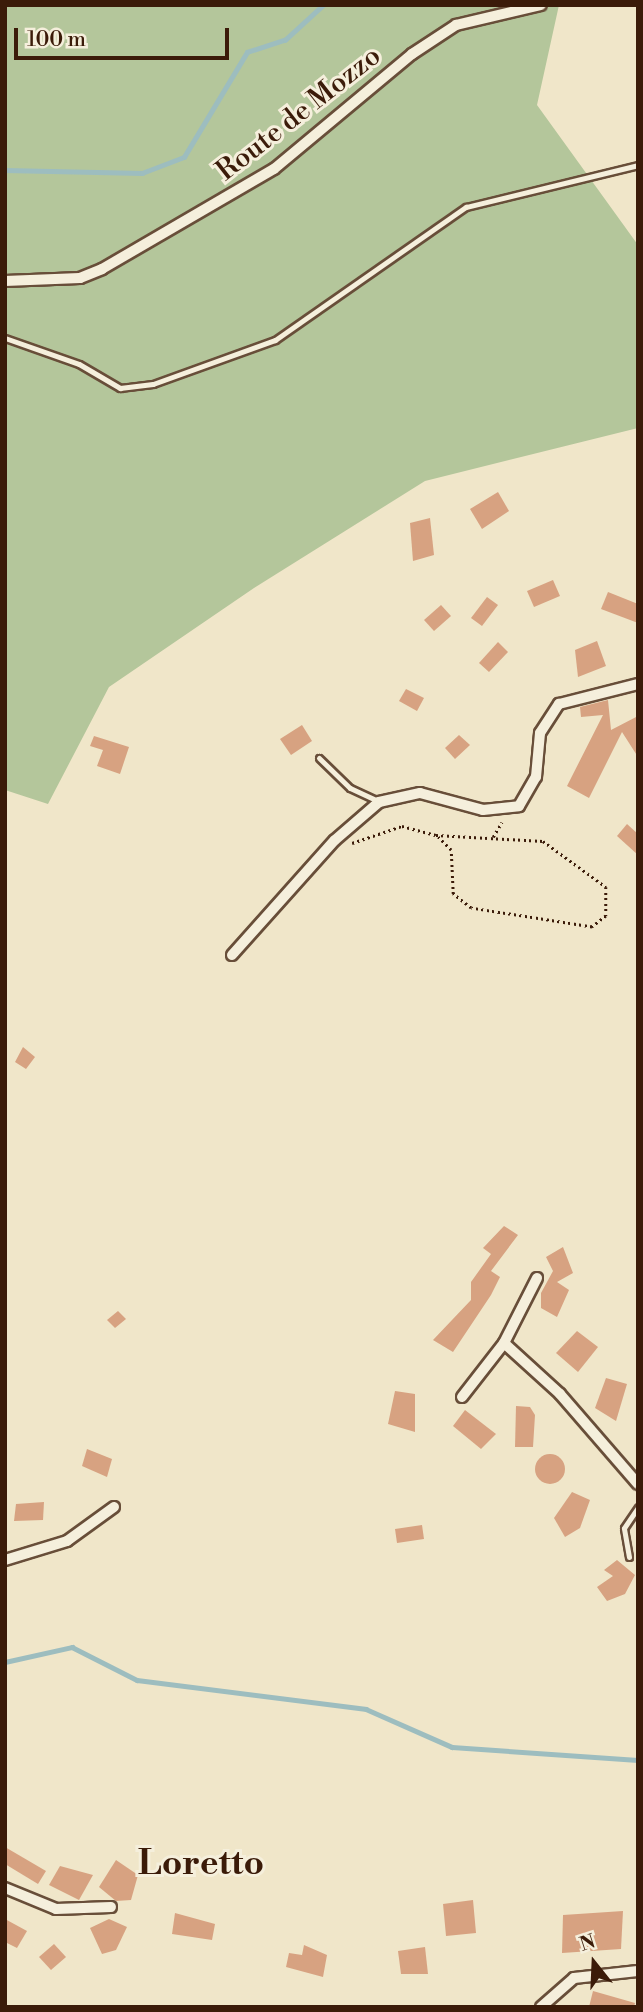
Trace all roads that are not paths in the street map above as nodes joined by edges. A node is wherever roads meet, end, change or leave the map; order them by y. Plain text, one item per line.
1 (541, 5) edge
2 (638, 165) edge
3 (5, 281) edge
4 (5, 338) edge
5 (638, 684) edge
6 (319, 758) dead end
7 (379, 802) junction
8 (232, 956) dead end
9 (537, 1279) dead end
10 (504, 1343) junction
11 (462, 1396) dead end
12 (638, 1483) edge
13 (114, 1507) dead end
14 (638, 1507) edge
15 (629, 1557) dead end
16 (5, 1560) edge
17 (5, 1888) edge
18 (111, 1907) dead end
19 (638, 1971) edge
20 (541, 2007) edge

1 - 3 street, Route de Mozzo
2 - 4 lane
5 - 7 street
6 - 7 lane
7 - 8 street
9 - 10 street
10 - 11 street
10 - 12 street
13 - 16 street
14 - 15 lane
17 - 18 street
19 - 20 street

